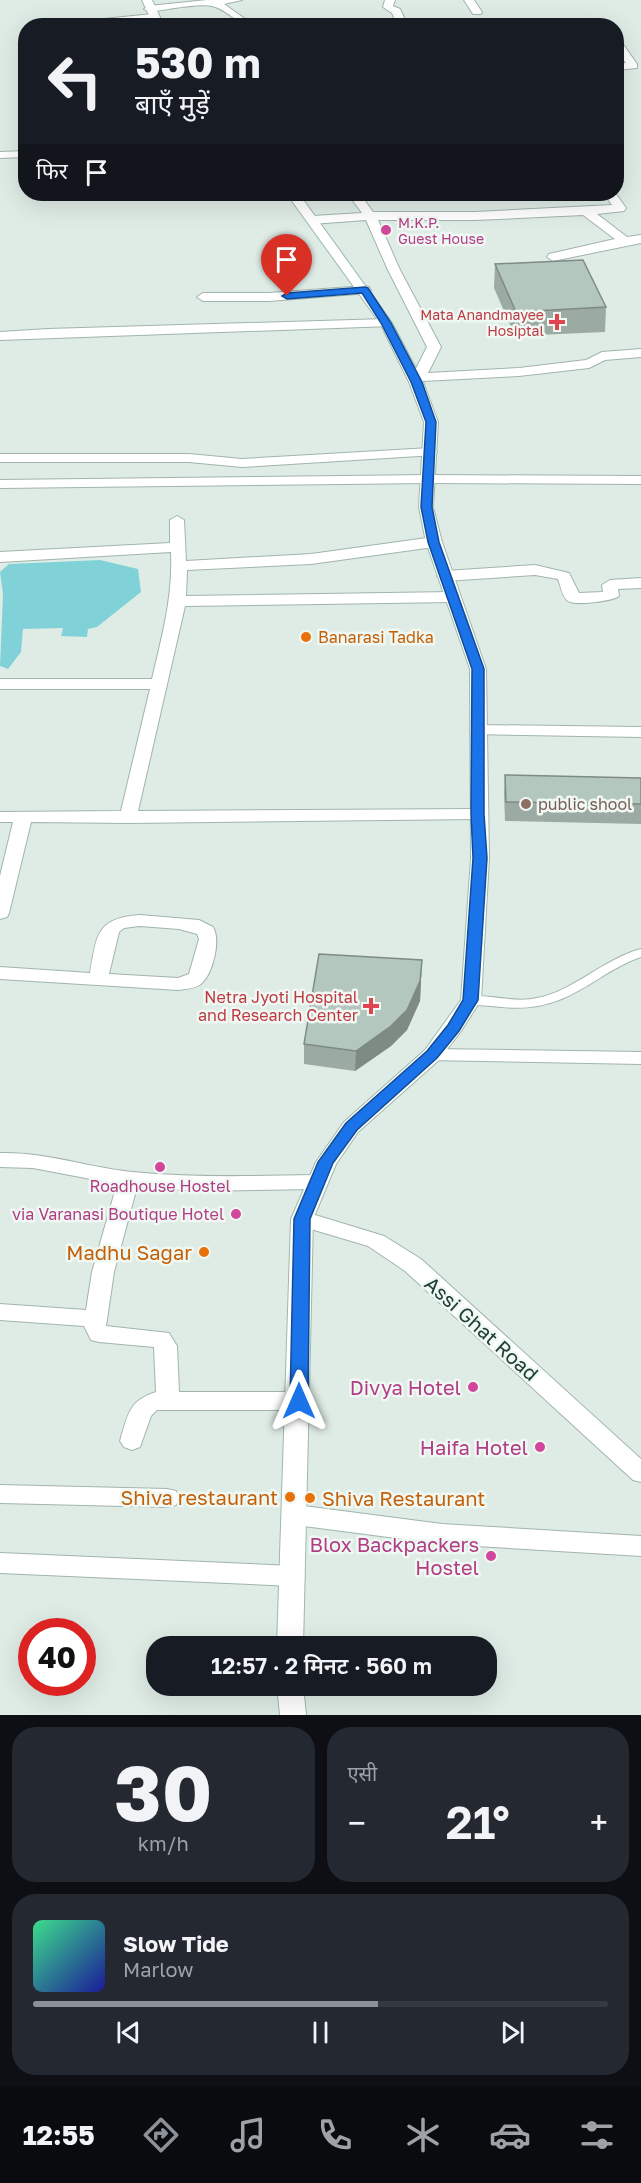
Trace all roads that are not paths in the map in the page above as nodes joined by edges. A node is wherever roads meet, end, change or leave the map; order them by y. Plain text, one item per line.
1 (237, 0) edge
2 (390, 0) edge
3 (470, 0) edge
4 (209, 1) edge
5 (477, 12) dead end
6 (152, 13) edge
7 (118, 18) edge
8 (240, 18) edge
9 (399, 18) edge
10 (624, 53) edge
11 (624, 67) edge
12 (18, 154) edge
13 (0, 155) edge
14 (298, 201) edge
15 (359, 201) edge
16 (615, 201) edge
17 (586, 211) junction
18 (370, 216) junction
19 (312, 220) junction
20 (641, 239) edge
21 (624, 241) junction
22 (553, 257) dead end
23 (365, 290) junction
24 (203, 297) dead end
25 (386, 323) junction
26 (0, 336) edge
27 (641, 353) edge
28 (418, 379) junction
29 (430, 452) junction
30 (0, 458) edge
31 (429, 479) junction
32 (641, 480) edge
33 (0, 484) edge
34 (177, 520) dead end
35 (434, 542) junction
36 (178, 547) junction
37 (0, 557) edge
38 (179, 566) junction
39 (445, 576) junction
40 (641, 583) edge
41 (453, 597) junction
42 (178, 601) junction
43 (0, 684) edge
44 (159, 684) junction
45 (478, 730) junction
46 (641, 732) edge
47 (478, 814) junction
48 (0, 817) edge
49 (128, 818) junction
50 (23, 819) junction
51 (0, 913) edge
52 (641, 953) edge
53 (0, 973) edge
54 (98, 979) junction
55 (471, 1000) junction
56 (432, 1055) junction
57 (641, 1058) edge
58 (0, 1160) edge
59 (129, 1179) junction
60 (316, 1182) junction
61 (302, 1219) junction
62 (0, 1312) edge
63 (95, 1319) junction
64 (168, 1400) junction
65 (299, 1401) junction
66 (132, 1440) dead end
67 (641, 1473) edge
68 (0, 1494) edge
69 (167, 1498) dead end
70 (296, 1515) junction
71 (641, 1546) edge
72 (0, 1563) edge
73 (293, 1576) junction
74 (290, 1636) edge
75 (291, 1696) edge
76 (293, 1715) edge

1 - 4 street
2 - 9 street
3 - 5 street
4 - 6 street
4 - 8 street
6 - 7 street
10 - 11 street
12 - 13 street
14 - 19 street
15 - 18 street
16 - 17 street
17 - 18 street
17 - 21 street
18 - 19 street
18 - 28 street
19 - 23 street
20 - 21 street
21 - 22 street
23 - 24 street
23 - 25 street
25 - 26 street
25 - 28 street
27 - 28 street
28 - 29 street
29 - 30 street
29 - 31 street
31 - 32 street
31 - 33 street
31 - 35 street
34 - 36 street
35 - 38 street
35 - 39 street
36 - 37 street
36 - 38 street
38 - 42 street
39 - 40 street
39 - 41 street
41 - 42 street
41 - 45 street
42 - 44 street
43 - 44 street
44 - 49 street
45 - 46 street
45 - 47 street
47 - 49 street
47 - 55 street
48 - 50 street
49 - 50 street
50 - 51 street
52 - 55 lane
53 - 54 street
54 - 54 street
55 - 56 street
56 - 57 street
56 - 60 street
58 - 59 street
59 - 60 street
59 - 63 street
60 - 61 street
61 - 65 street
61 - 67 street, Assi Ghat Road
62 - 63 street
63 - 64 street
64 - 65 street
64 - 66 street
65 - 70 street
68 - 69 street
70 - 71 street
70 - 73 street
72 - 73 street
73 - 74 street
75 - 76 street

